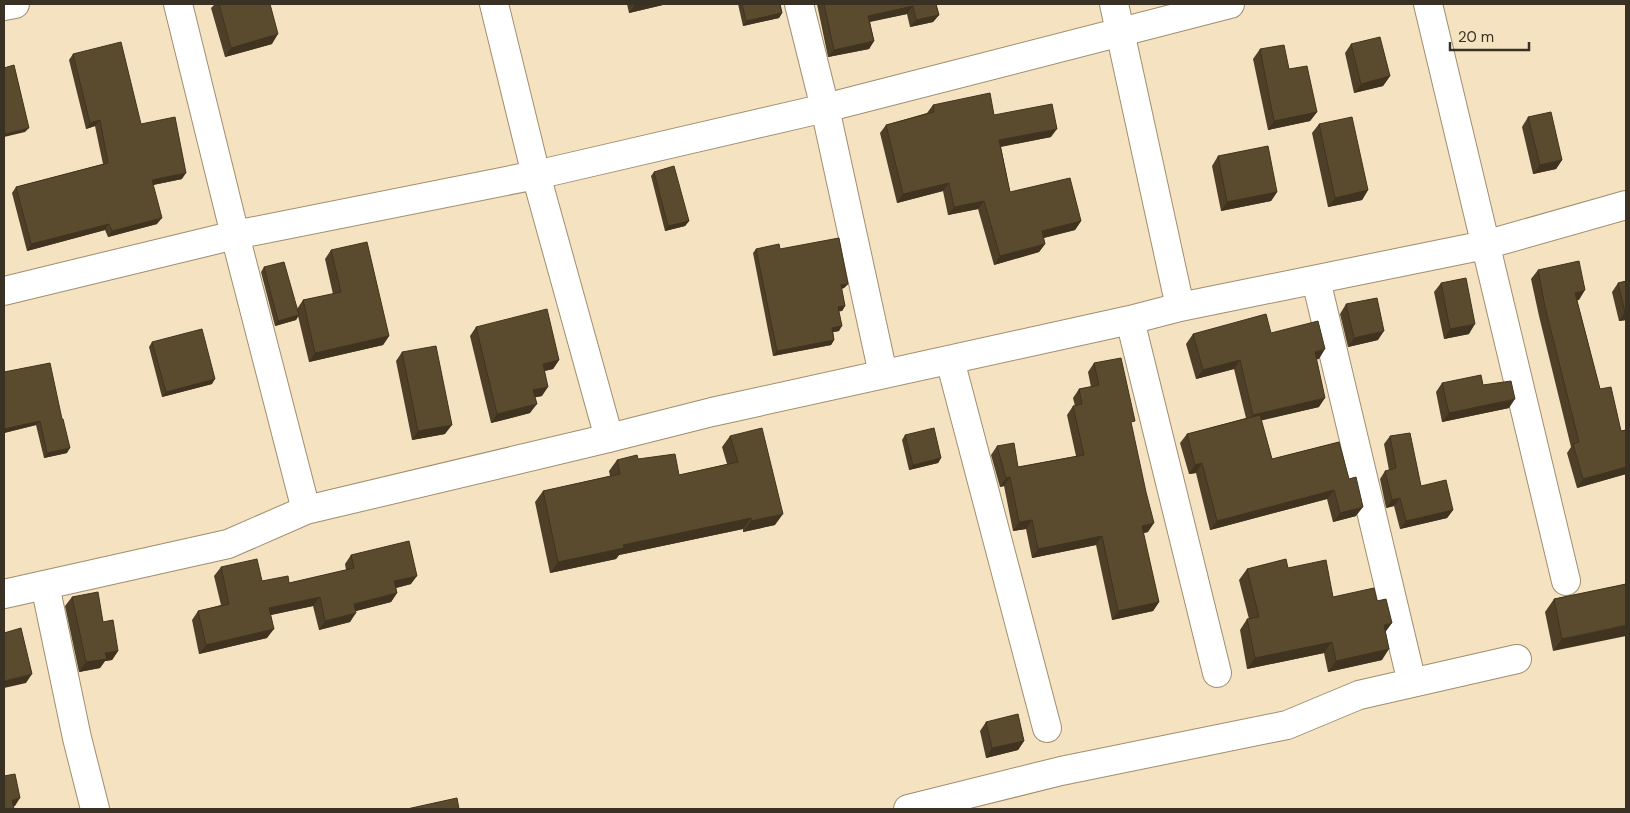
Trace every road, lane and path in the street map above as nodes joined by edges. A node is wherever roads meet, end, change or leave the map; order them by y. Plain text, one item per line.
1 (15, 4) edge
2 (178, 4) edge
3 (494, 4) edge
4 (798, 4) edge
5 (1114, 4) edge
6 (1230, 4) edge
7 (1428, 4) edge
8 (4, 6) edge
9 (1121, 31) junction
10 (825, 108) junction
11 (536, 175) junction
12 (1626, 205) edge
13 (235, 235) junction
14 (1485, 245) junction
15 (1316, 280) junction
16 (4, 291) edge
17 (1180, 307) junction
18 (1130, 320) junction
19 (950, 360) junction
20 (883, 374) junction
21 (609, 438) junction
22 (306, 510) junction
23 (1566, 581) dead end
24 (45, 585) junction
25 (4, 594) edge
26 (1517, 659) dead end
27 (1217, 673) dead end
28 (1412, 683) junction
29 (1047, 728) dead end
30 (95, 809) edge
31 (908, 809) edge

1 - 8 street
2 - 13 street
3 - 11 street
4 - 10 street
5 - 9 street
6 - 9 street
7 - 14 street
9 - 10 street
9 - 17 street
10 - 11 street
10 - 20 street
11 - 13 street
11 - 21 street
12 - 14 street
13 - 16 street
13 - 22 street
14 - 15 street
14 - 23 street
15 - 17 street
15 - 28 street
17 - 18 street
18 - 19 street
18 - 27 street
19 - 20 street
19 - 29 street
20 - 21 street
21 - 22 street
22 - 24 street
24 - 25 street
24 - 30 street
26 - 28 street
28 - 31 street

